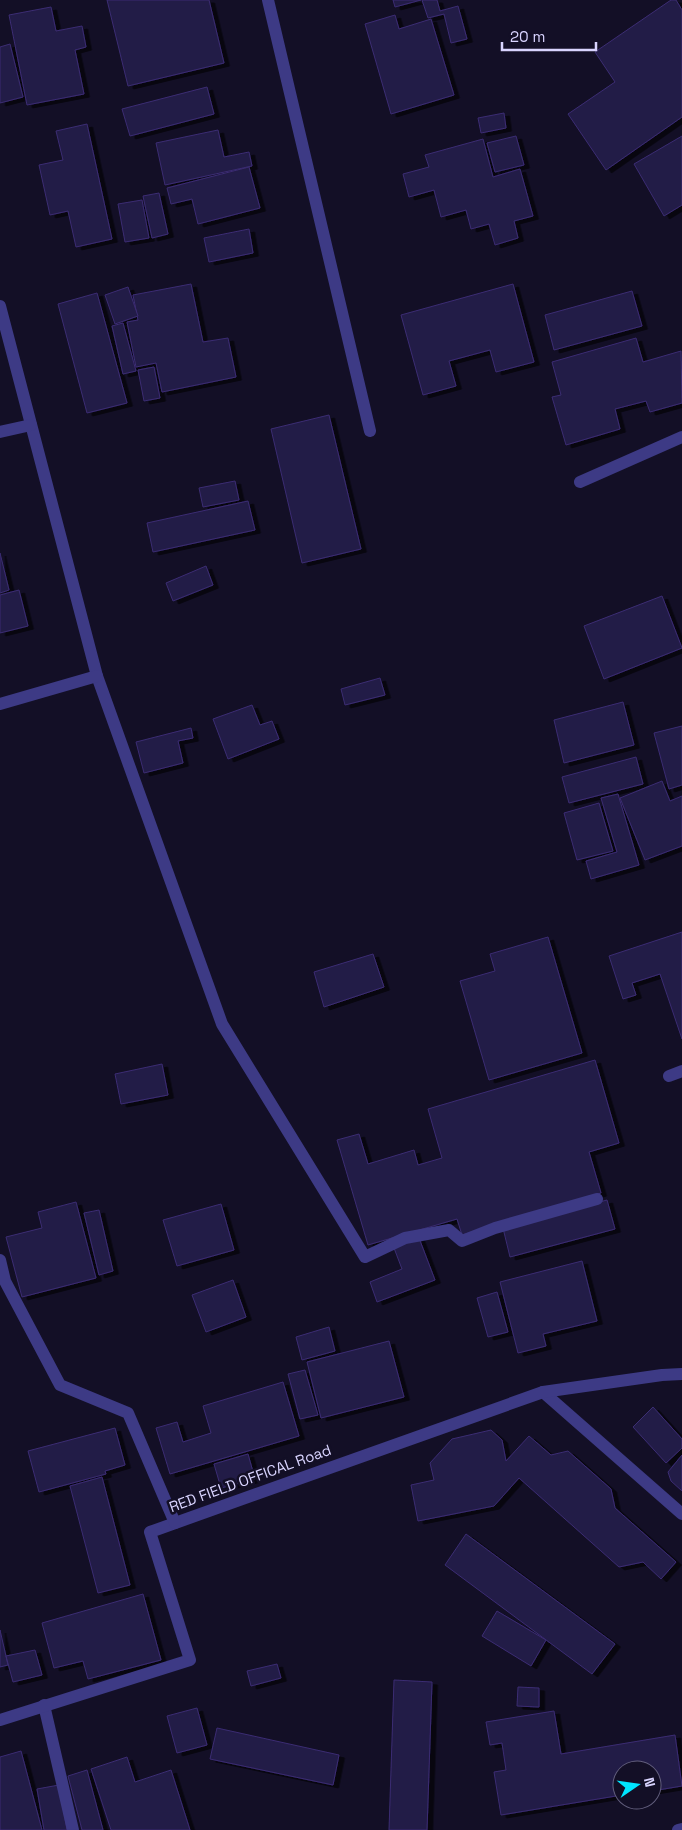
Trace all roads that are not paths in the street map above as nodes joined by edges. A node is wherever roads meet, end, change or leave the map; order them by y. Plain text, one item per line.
1 (268, 0) edge
2 (0, 306) edge
3 (31, 425) junction
4 (370, 431) dead end
5 (0, 432) edge
6 (682, 436) edge
7 (580, 482) dead end
8 (97, 676) junction
9 (0, 704) edge
10 (682, 1071) edge
11 (669, 1076) dead end
12 (597, 1198) dead end
13 (0, 1260) edge
14 (682, 1374) edge
15 (543, 1392) junction
16 (682, 1514) edge
17 (175, 1523) junction
18 (44, 1706) junction
19 (0, 1720) edge
20 (682, 1829) edge
21 (73, 1830) edge
22 (678, 1830) edge

1 - 4 street
2 - 3 street
3 - 5 street
3 - 8 street
6 - 7 street
8 - 9 street
8 - 12 street
10 - 11 street
13 - 17 street
14 - 15 street, RED FIELD OFFICAL Road
15 - 16 street
15 - 17 street, RED FIELD OFFICAL Road
17 - 18 street, RED FIELD OFFICAL Road
18 - 19 street, RED FIELD OFFICAL Road
18 - 21 street
20 - 22 street

